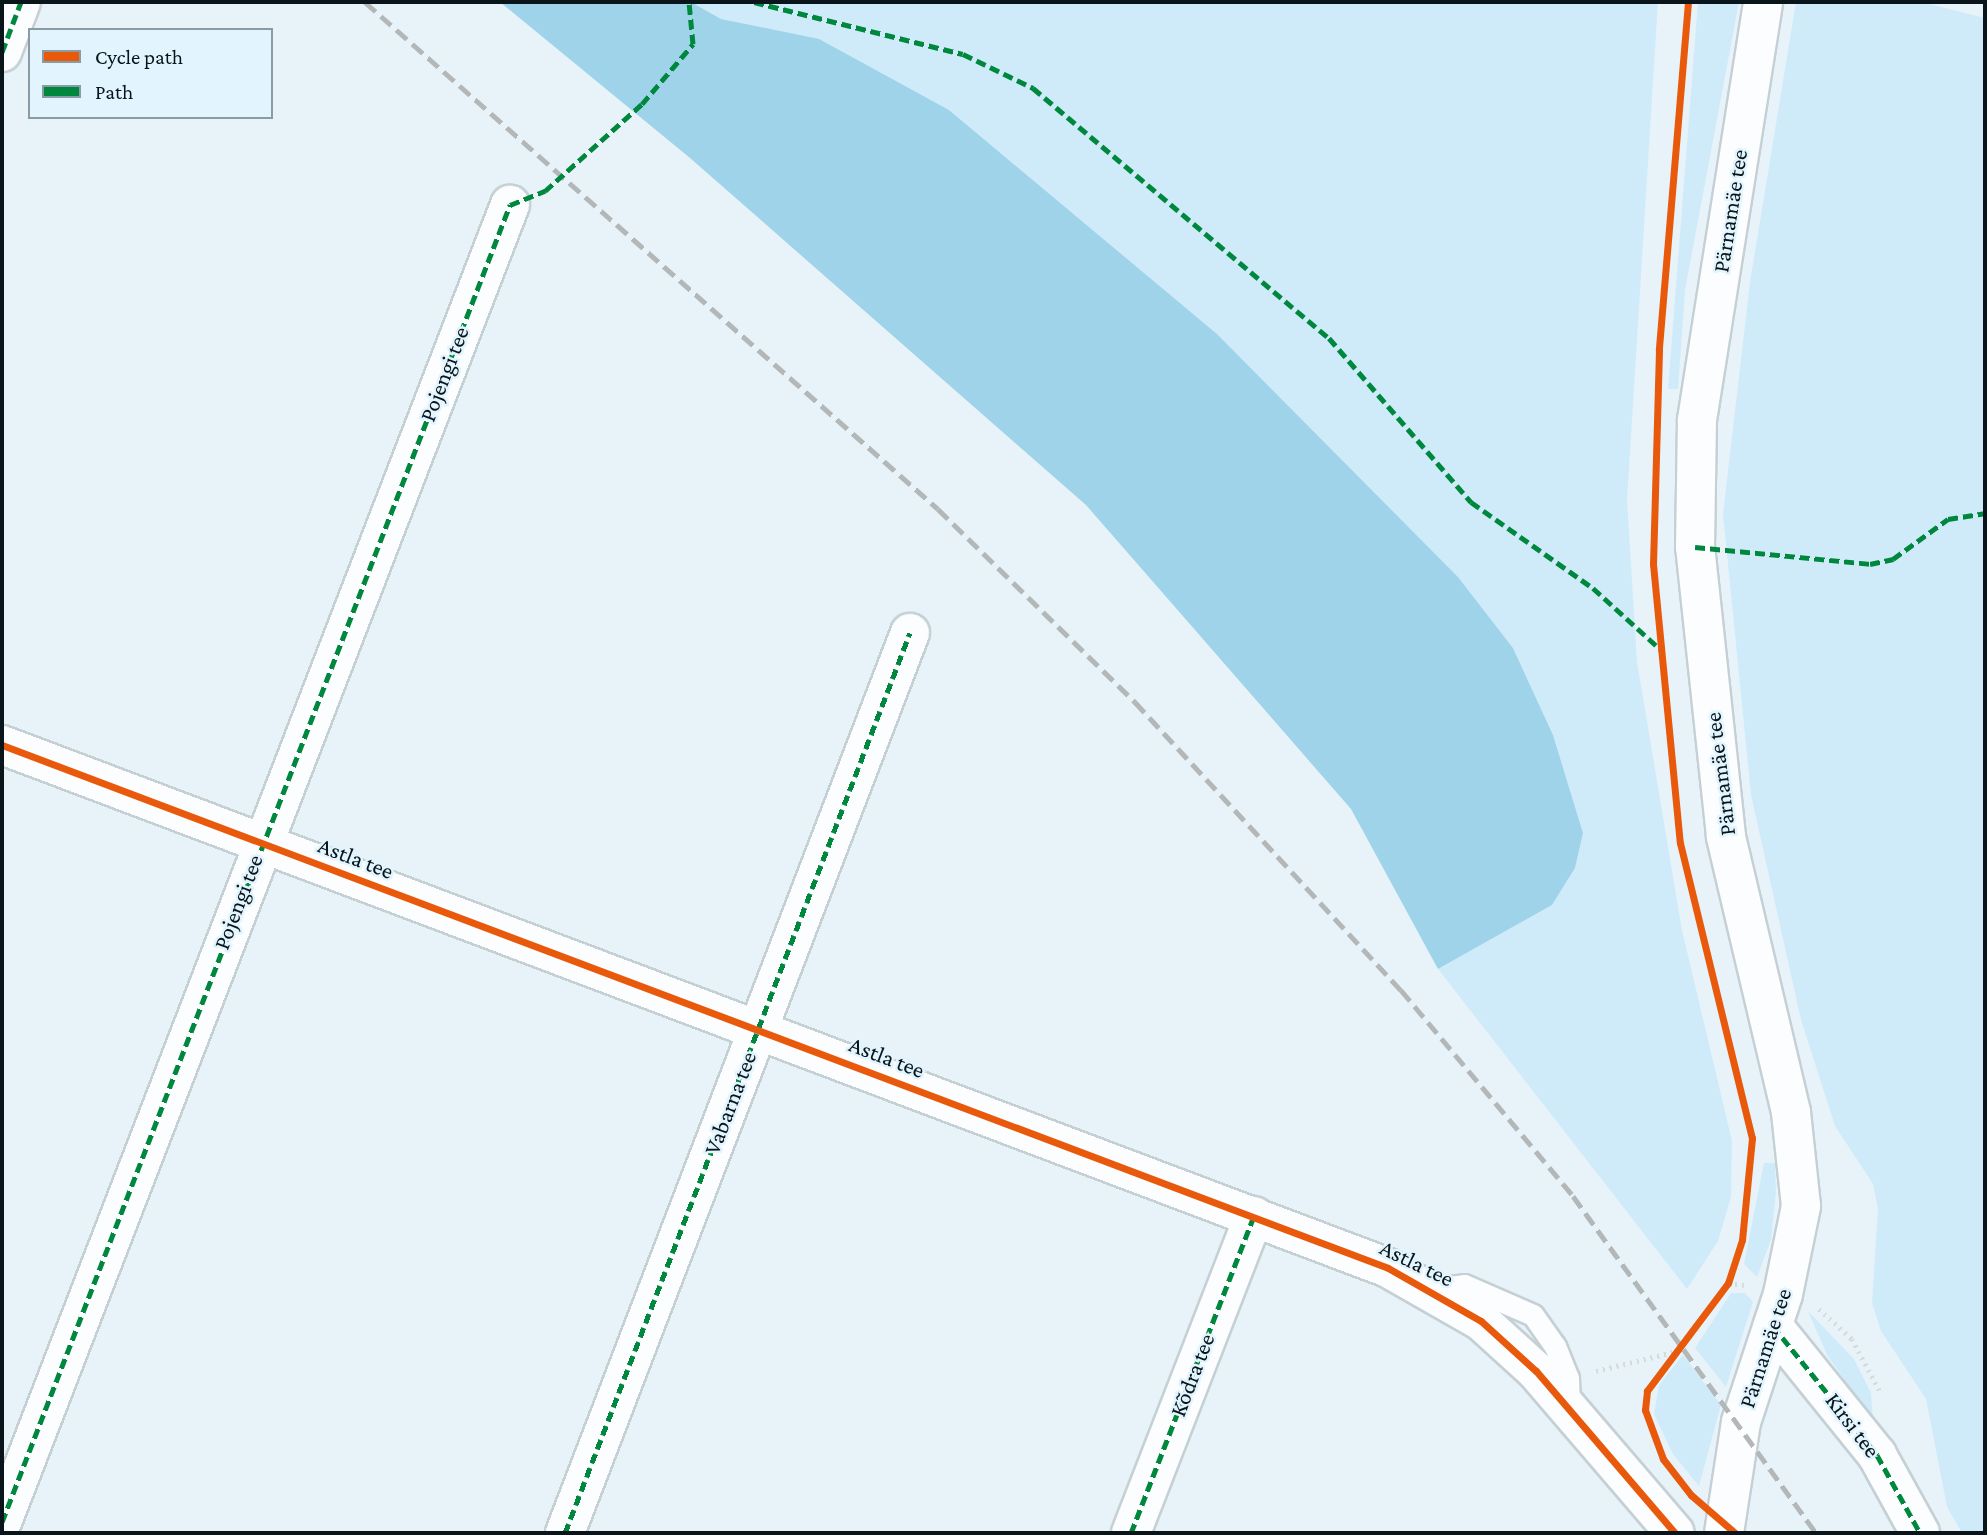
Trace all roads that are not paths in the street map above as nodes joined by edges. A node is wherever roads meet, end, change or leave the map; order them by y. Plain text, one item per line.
1 (21, 2) edge
2 (1763, 2) edge
3 (2, 52) edge
4 (510, 205) dead end
5 (910, 633) dead end
6 (2, 745) edge
7 (261, 843) junction
8 (758, 1030) junction
9 (1254, 1216) junction
10 (1773, 1325) junction
11 (2, 1522) edge
12 (565, 1533) edge
13 (1131, 1533) edge
14 (1675, 1533) edge
15 (1724, 1533) edge
16 (1920, 1533) edge

1 - 3 street
2 - 10 street, Pärnamäe tee
4 - 7 street, Pojengi tee
5 - 8 street, Vabarna tee
6 - 7 street, Astla tee
7 - 8 street, Astla tee
7 - 11 street, Pojengi tee
8 - 9 street, Astla tee
8 - 12 street, Vabarna tee
9 - 13 street, Kõdra tee
9 - 14 street, Astla tee
10 - 15 street, Pärnamäe tee
10 - 16 street, Kirsi tee

